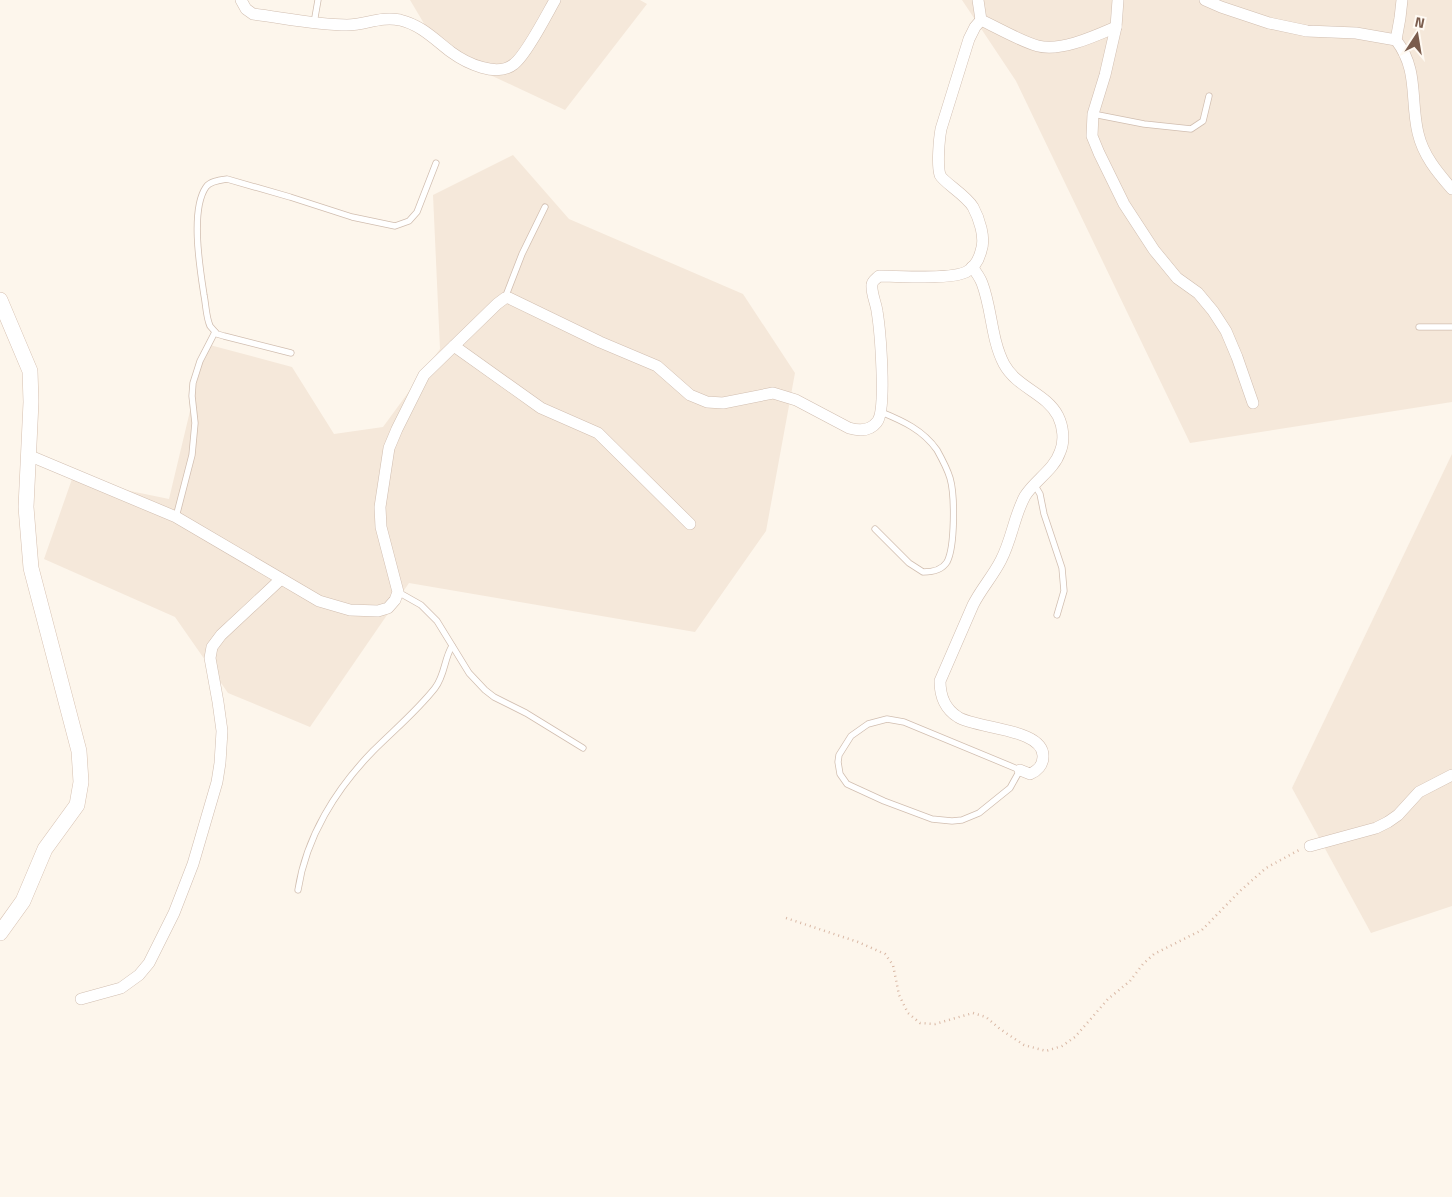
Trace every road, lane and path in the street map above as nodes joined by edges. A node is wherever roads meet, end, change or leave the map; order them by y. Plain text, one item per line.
1 (241, 0) edge
2 (318, 0) edge
3 (555, 0) edge
4 (978, 0) edge
5 (1118, 0) edge
6 (1205, 0) edge
7 (1402, 0) edge
8 (981, 20) junction
9 (314, 23) junction
10 (1116, 27) junction
11 (1396, 40) junction
12 (1209, 96) dead end
13 (1093, 114) junction
14 (436, 164) dead end
15 (1452, 189) edge
16 (545, 207) dead end
17 (972, 267) junction
18 (505, 298) junction
19 (0, 300) edge
20 (1419, 327) dead end
21 (1452, 327) edge
22 (215, 332) junction
23 (454, 346) junction
24 (291, 353) dead end
25 (1253, 403) dead end
26 (881, 412) junction
27 (28, 455) junction
28 (1033, 485) junction
29 (176, 517) junction
30 (690, 524) dead end
31 (874, 529) dead end
32 (281, 579) junction
33 (398, 592) junction
34 (1057, 615) dead end
35 (452, 646) junction
36 (584, 748) dead end
37 (1020, 770) junction
38 (1452, 775) edge
39 (1310, 846) joint
40 (298, 890) dead end
41 (786, 918) dead end
42 (0, 933) edge
43 (81, 1000) dead end

1 - 9 street
2 - 9 lane
3 - 9 street
4 - 8 street
5 - 10 street
6 - 11 street
7 - 11 street
8 - 10 street
8 - 17 street
10 - 13 street
11 - 15 street
12 - 13 lane
13 - 25 street
14 - 22 lane
16 - 18 lane
17 - 26 street
17 - 28 street
18 - 23 street
18 - 26 street
19 - 27 street
20 - 21 lane
22 - 24 lane
22 - 29 lane
23 - 30 street
23 - 33 street
26 - 31 lane
27 - 29 street
27 - 42 street
28 - 34 lane
28 - 37 street
29 - 32 street
32 - 33 street
32 - 43 street
33 - 35 lane
35 - 36 lane
35 - 40 lane
37 - 37 lane
38 - 39 street
39 - 41 path

